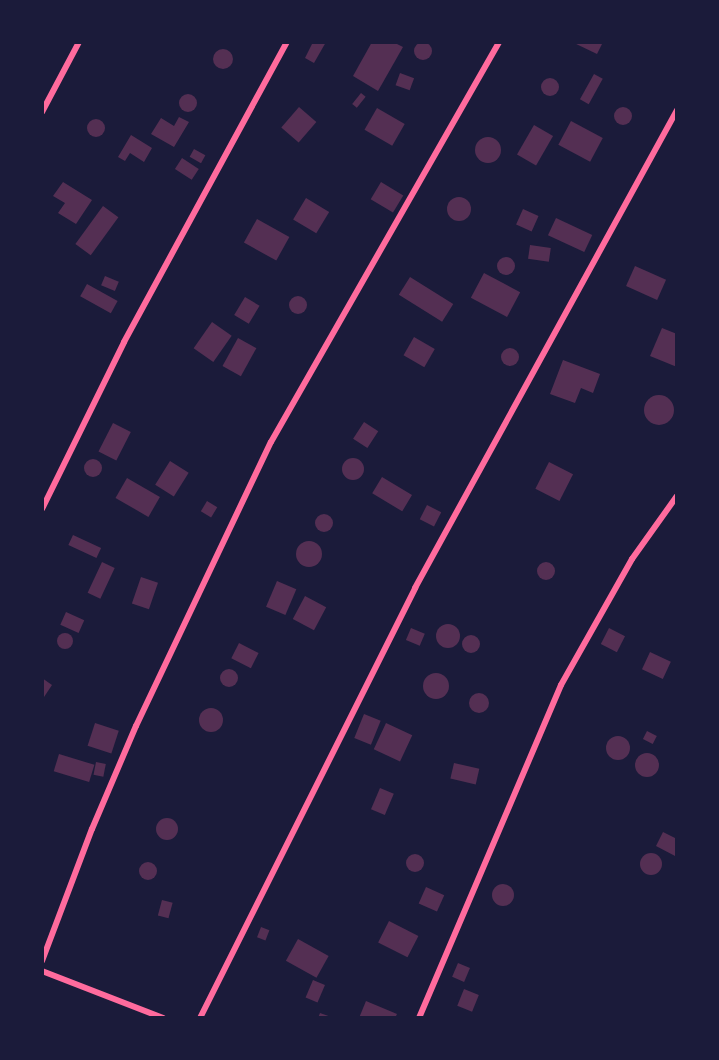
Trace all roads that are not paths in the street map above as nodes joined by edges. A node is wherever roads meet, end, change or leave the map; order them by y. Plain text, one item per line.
1 (79, 42) edge
2 (287, 42) edge
3 (499, 42) edge
4 (677, 110) edge
5 (42, 112) edge
6 (677, 496) edge
7 (42, 509) edge
8 (42, 961) edge
9 (42, 971) edge
10 (163, 1018) edge
11 (200, 1018) edge
12 (419, 1018) edge

1 - 5 street
2 - 7 street
3 - 8 street
4 - 11 street
6 - 12 street
9 - 10 street

